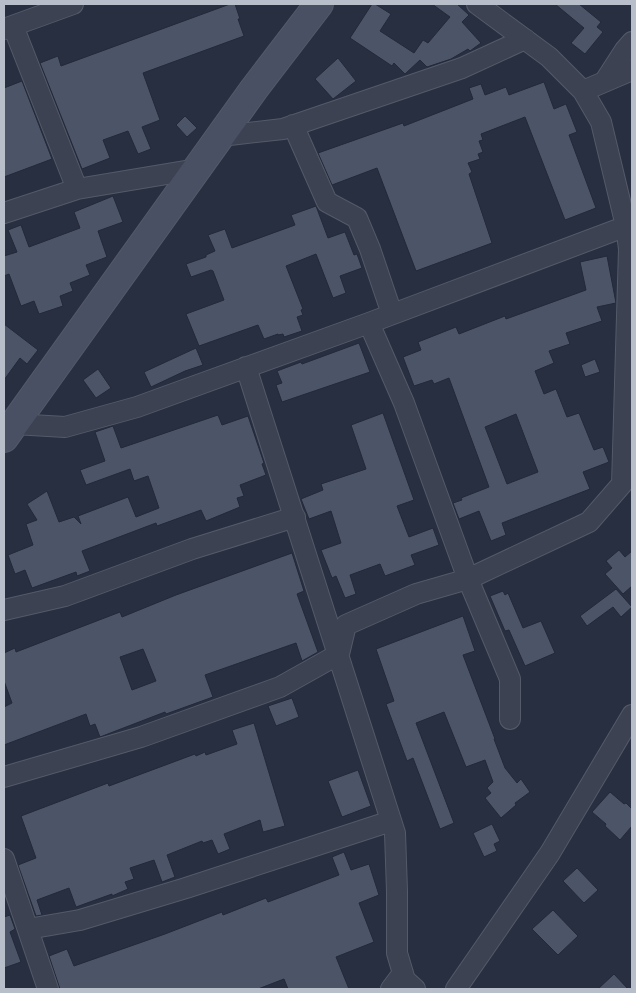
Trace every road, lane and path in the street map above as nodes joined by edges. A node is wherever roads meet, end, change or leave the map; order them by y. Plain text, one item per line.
1 (74, 4) edge
2 (319, 4) edge
3 (477, 4) edge
4 (8, 28) edge
5 (525, 39) junction
6 (632, 42) edge
7 (632, 70) edge
8 (605, 82) junction
9 (583, 91) junction
10 (294, 125) junction
11 (221, 136) junction
12 (197, 169) junction
13 (77, 189) junction
14 (4, 213) edge
15 (629, 225) edge
16 (392, 314) junction
17 (369, 323) junction
18 (246, 367) junction
19 (7, 429) edge
20 (627, 482) edge
21 (294, 517) junction
22 (468, 579) junction
23 (4, 610) edge
24 (339, 654) junction
25 (632, 715) edge
26 (510, 718) dead end
27 (4, 777) edge
28 (391, 821) junction
29 (4, 859) edge
30 (28, 929) junction
31 (403, 972) junction
32 (48, 989) edge
33 (391, 989) edge
34 (415, 989) edge
35 (456, 989) edge

1 - 4 street
2 - 11 street
3 - 5 street
4 - 13 street
5 - 9 street
5 - 10 street
6 - 8 street
7 - 8 street
8 - 9 street
9 - 15 street
10 - 11 street
10 - 16 street
11 - 12 street
12 - 13 street
12 - 19 street
13 - 14 street
15 - 16 street
15 - 20 street
16 - 17 street
17 - 18 street
17 - 22 street
18 - 19 street
18 - 21 street
20 - 22 street
21 - 23 street
21 - 24 street
22 - 24 street
22 - 26 street
24 - 27 street
24 - 28 street
25 - 35 street
28 - 30 street
28 - 31 street
29 - 30 street
30 - 32 street
31 - 33 street
31 - 34 street

